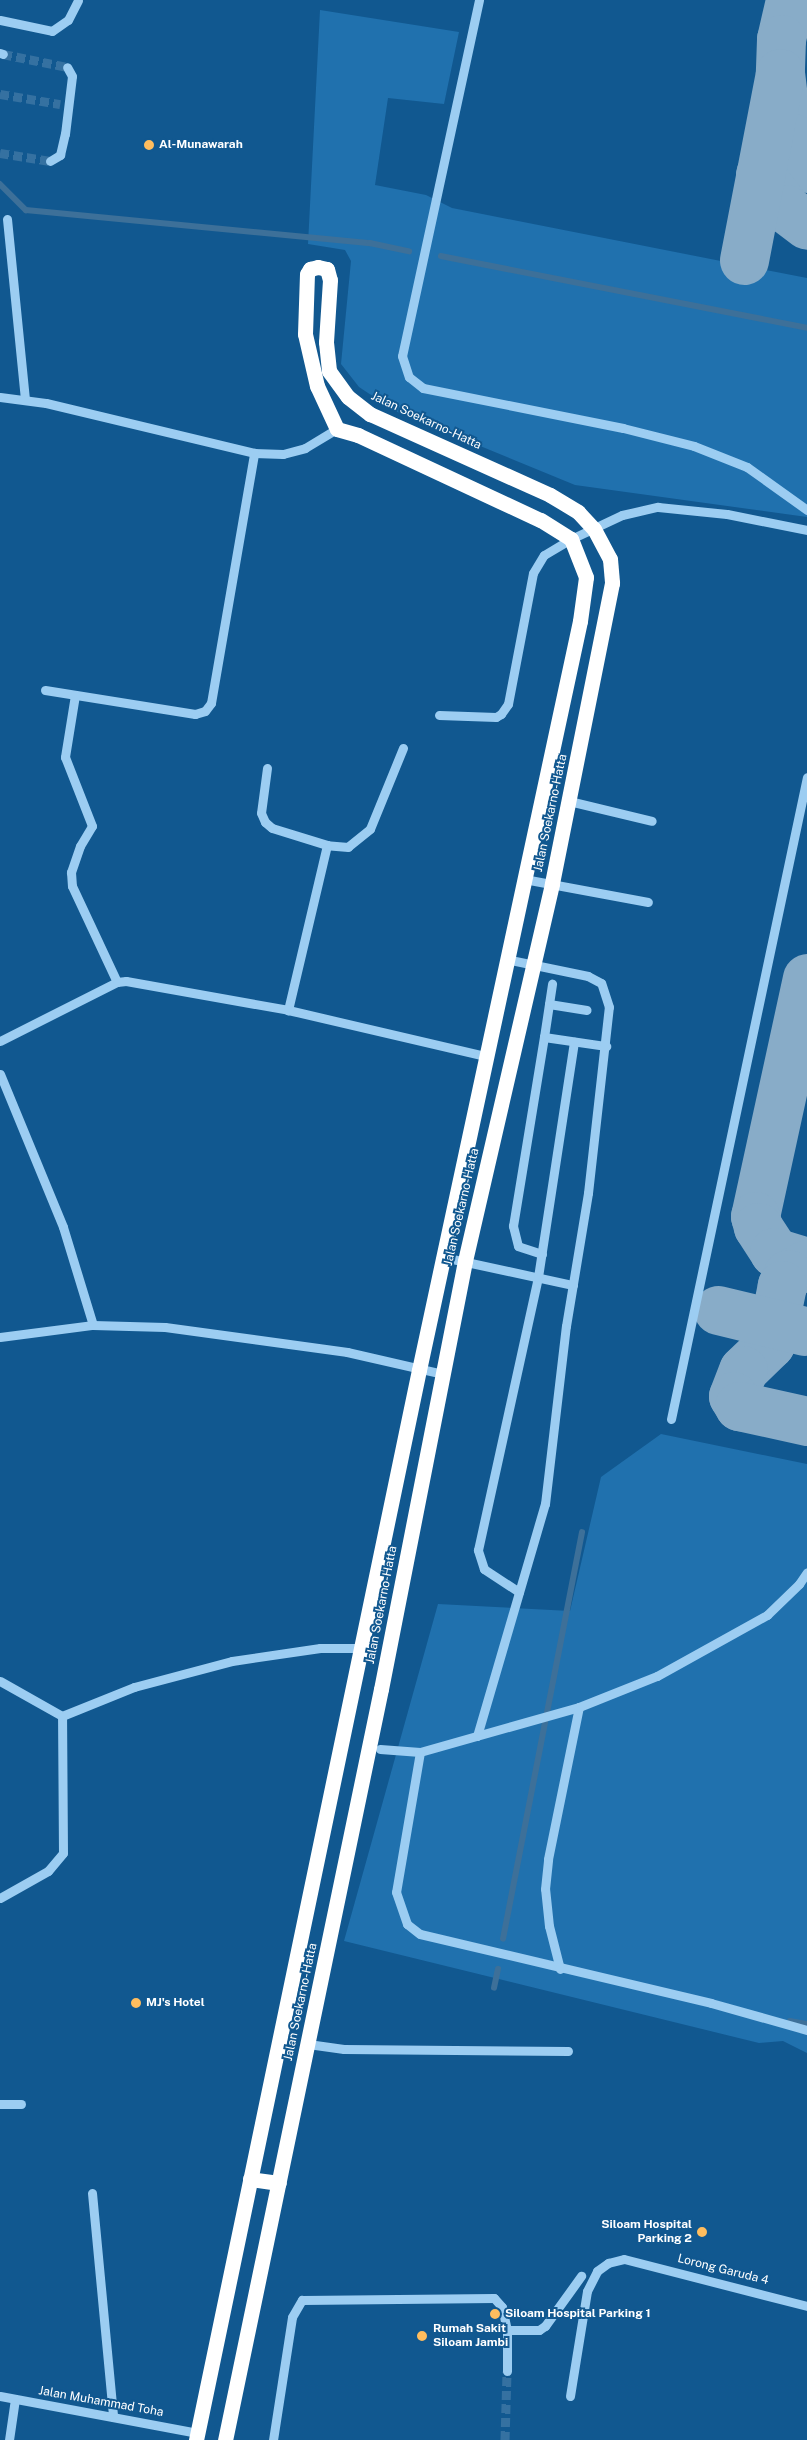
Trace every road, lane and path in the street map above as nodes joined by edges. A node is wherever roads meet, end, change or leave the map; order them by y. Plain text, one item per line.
1 (78, 0) edge
2 (479, 0) edge
3 (0, 20) edge
4 (67, 66) dead end
5 (50, 161) dead end
6 (7, 219) dead end
7 (0, 397) edge
8 (25, 398) junction
9 (337, 429) junction
10 (426, 439) junction
11 (254, 453) junction
12 (420, 463) junction
13 (807, 510) edge
14 (594, 529) junction
15 (807, 530) edge
16 (571, 539) junction
17 (45, 690) dead end
18 (75, 695) junction
19 (439, 715) dead end
20 (403, 748) dead end
21 (267, 768) dead end
22 (807, 777) edge
23 (569, 801) junction
24 (652, 821) dead end
25 (327, 845) junction
26 (524, 879) junction
27 (552, 884) junction
28 (648, 902) dead end
29 (506, 959) junction
30 (533, 964) junction
31 (118, 982) junction
32 (552, 984) dead end
33 (549, 1004) junction
34 (288, 1010) junction
35 (588, 1010) dead end
36 (544, 1037) junction
37 (0, 1041) edge
38 (574, 1042) junction
39 (606, 1046) junction
40 (486, 1056) junction
41 (0, 1074) edge
42 (542, 1254) junction
43 (443, 1256) junction
44 (465, 1261) junction
45 (538, 1278) junction
46 (573, 1285) junction
47 (93, 1325) junction
48 (0, 1337) edge
49 (419, 1370) junction
50 (442, 1374) junction
51 (671, 1419) dead end
52 (807, 1572) edge
53 (519, 1592) junction
54 (361, 1648) junction
55 (0, 1681) edge
56 (580, 1707) junction
57 (62, 1716) junction
58 (477, 1736) junction
59 (380, 1749) dead end
60 (420, 1752) junction
61 (0, 1898) edge
62 (560, 1969) junction
63 (807, 2030) edge
64 (308, 2044) junction
65 (568, 2052) dead end
66 (0, 2104) edge
67 (21, 2104) dead end
68 (250, 2179) junction
69 (279, 2184) junction
70 (92, 2193) dead end
71 (581, 2276) dead end
72 (807, 2306) edge
73 (507, 2330) junction
74 (507, 2371) tunnel mouth
75 (0, 2396) edge
76 (570, 2396) dead end
77 (15, 2399) junction
78 (113, 2417) junction
79 (197, 2436) edge
80 (9, 2440) edge
81 (225, 2440) edge
82 (273, 2440) edge

1 - 3 street
2 - 13 street
4 - 5 street
6 - 8 street
7 - 8 street
8 - 11 street
9 - 10 highway, Jalan Soekarno-Hatta
9 - 11 street
9 - 12 highway
10 - 12 highway
10 - 14 highway, Jalan Soekarno-Hatta
11 - 18 street
12 - 16 highway
14 - 15 street
14 - 16 street
14 - 23 highway, Jalan Soekarno-Hatta
16 - 19 street
16 - 26 highway, Jalan Soekarno-Hatta
17 - 18 street
18 - 31 street
20 - 25 street
21 - 25 street
22 - 51 street
23 - 24 street
23 - 27 highway, Jalan Soekarno-Hatta
25 - 34 street
26 - 27 street
26 - 29 highway, Jalan Soekarno-Hatta
27 - 28 street
27 - 30 highway, Jalan Soekarno-Hatta
29 - 30 street
29 - 40 highway, Jalan Soekarno-Hatta
30 - 39 street
30 - 44 highway, Jalan Soekarno-Hatta
31 - 34 street
31 - 37 street
32 - 33 street
33 - 35 street
33 - 36 street
34 - 40 street
36 - 38 street
36 - 42 street
38 - 39 street
38 - 42 street
39 - 46 street
40 - 43 highway, Jalan Soekarno-Hatta
41 - 47 street
42 - 45 street
43 - 44 street
43 - 49 highway, Jalan Soekarno-Hatta
44 - 45 street
44 - 50 highway, Jalan Soekarno-Hatta
45 - 46 street
45 - 53 street
46 - 53 street
47 - 48 street
47 - 49 street
49 - 50 street
49 - 54 highway, Jalan Soekarno-Hatta
50 - 64 highway, Jalan Soekarno-Hatta
52 - 56 street
53 - 58 street
54 - 57 street
54 - 68 highway, Jalan Soekarno-Hatta
55 - 57 street
56 - 58 street
56 - 62 street
57 - 61 street
58 - 60 street
59 - 60 street
60 - 62 street
62 - 63 street
64 - 65 street
64 - 69 highway, Jalan Soekarno-Hatta
66 - 67 street
68 - 69 highway
68 - 79 highway, Jalan Soekarno-Hatta
69 - 81 highway, Jalan Soekarno-Hatta
70 - 78 street
71 - 73 street
72 - 76 street, Lorong Garuda 4
73 - 74 street
73 - 82 street
75 - 77 street, Jalan Muhammad Toha
77 - 78 street, Jalan Muhammad Toha
77 - 80 street
78 - 79 street, Jalan Muhammad Toha

